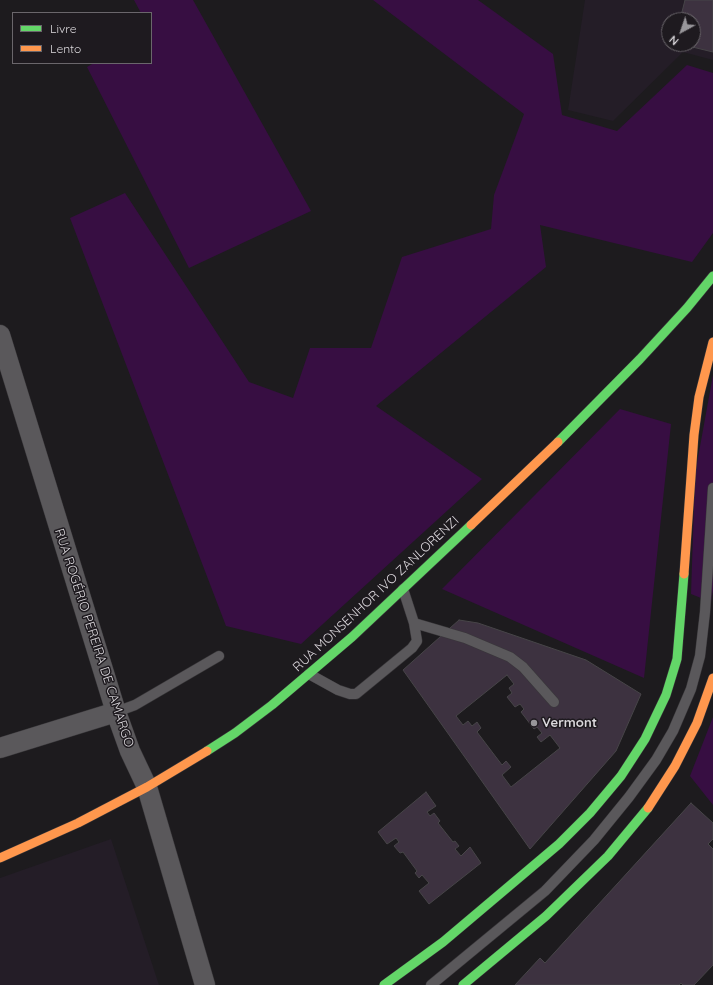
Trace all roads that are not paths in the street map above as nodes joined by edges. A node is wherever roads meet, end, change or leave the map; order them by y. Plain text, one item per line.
1 (713, 276) edge
2 (0, 335) edge
3 (713, 342) edge
4 (713, 488) edge
5 (403, 589) junction
6 (414, 623) junction
7 (219, 656) dead end
8 (309, 674) junction
9 (713, 678) edge
10 (554, 702) dead end
11 (116, 712) junction
12 (0, 748) edge
13 (147, 786) junction
14 (0, 858) edge
15 (205, 985) edge
16 (384, 985) edge
17 (431, 985) edge
18 (463, 985) edge

1 - 5 street, RUA MONSENHOR IVO ZANLORENZI
2 - 11 street, RUA ROGÉRIO PEREIRA DE CAMARGO
3 - 16 street
4 - 17 lane
5 - 6 lane
5 - 8 street, RUA MONSENHOR IVO ZANLORENZI
6 - 8 lane
6 - 10 lane
7 - 11 lane
8 - 13 street, RUA MONSENHOR IVO ZANLORENZI
9 - 18 street
11 - 12 street
11 - 13 street, RUA ROGÉRIO PEREIRA DE CAMARGO
13 - 14 street, RUA MONSENHOR IVO ZANLORENZI
13 - 15 street, RUA ROGÉRIO PEREIRA DE CAMARGO

